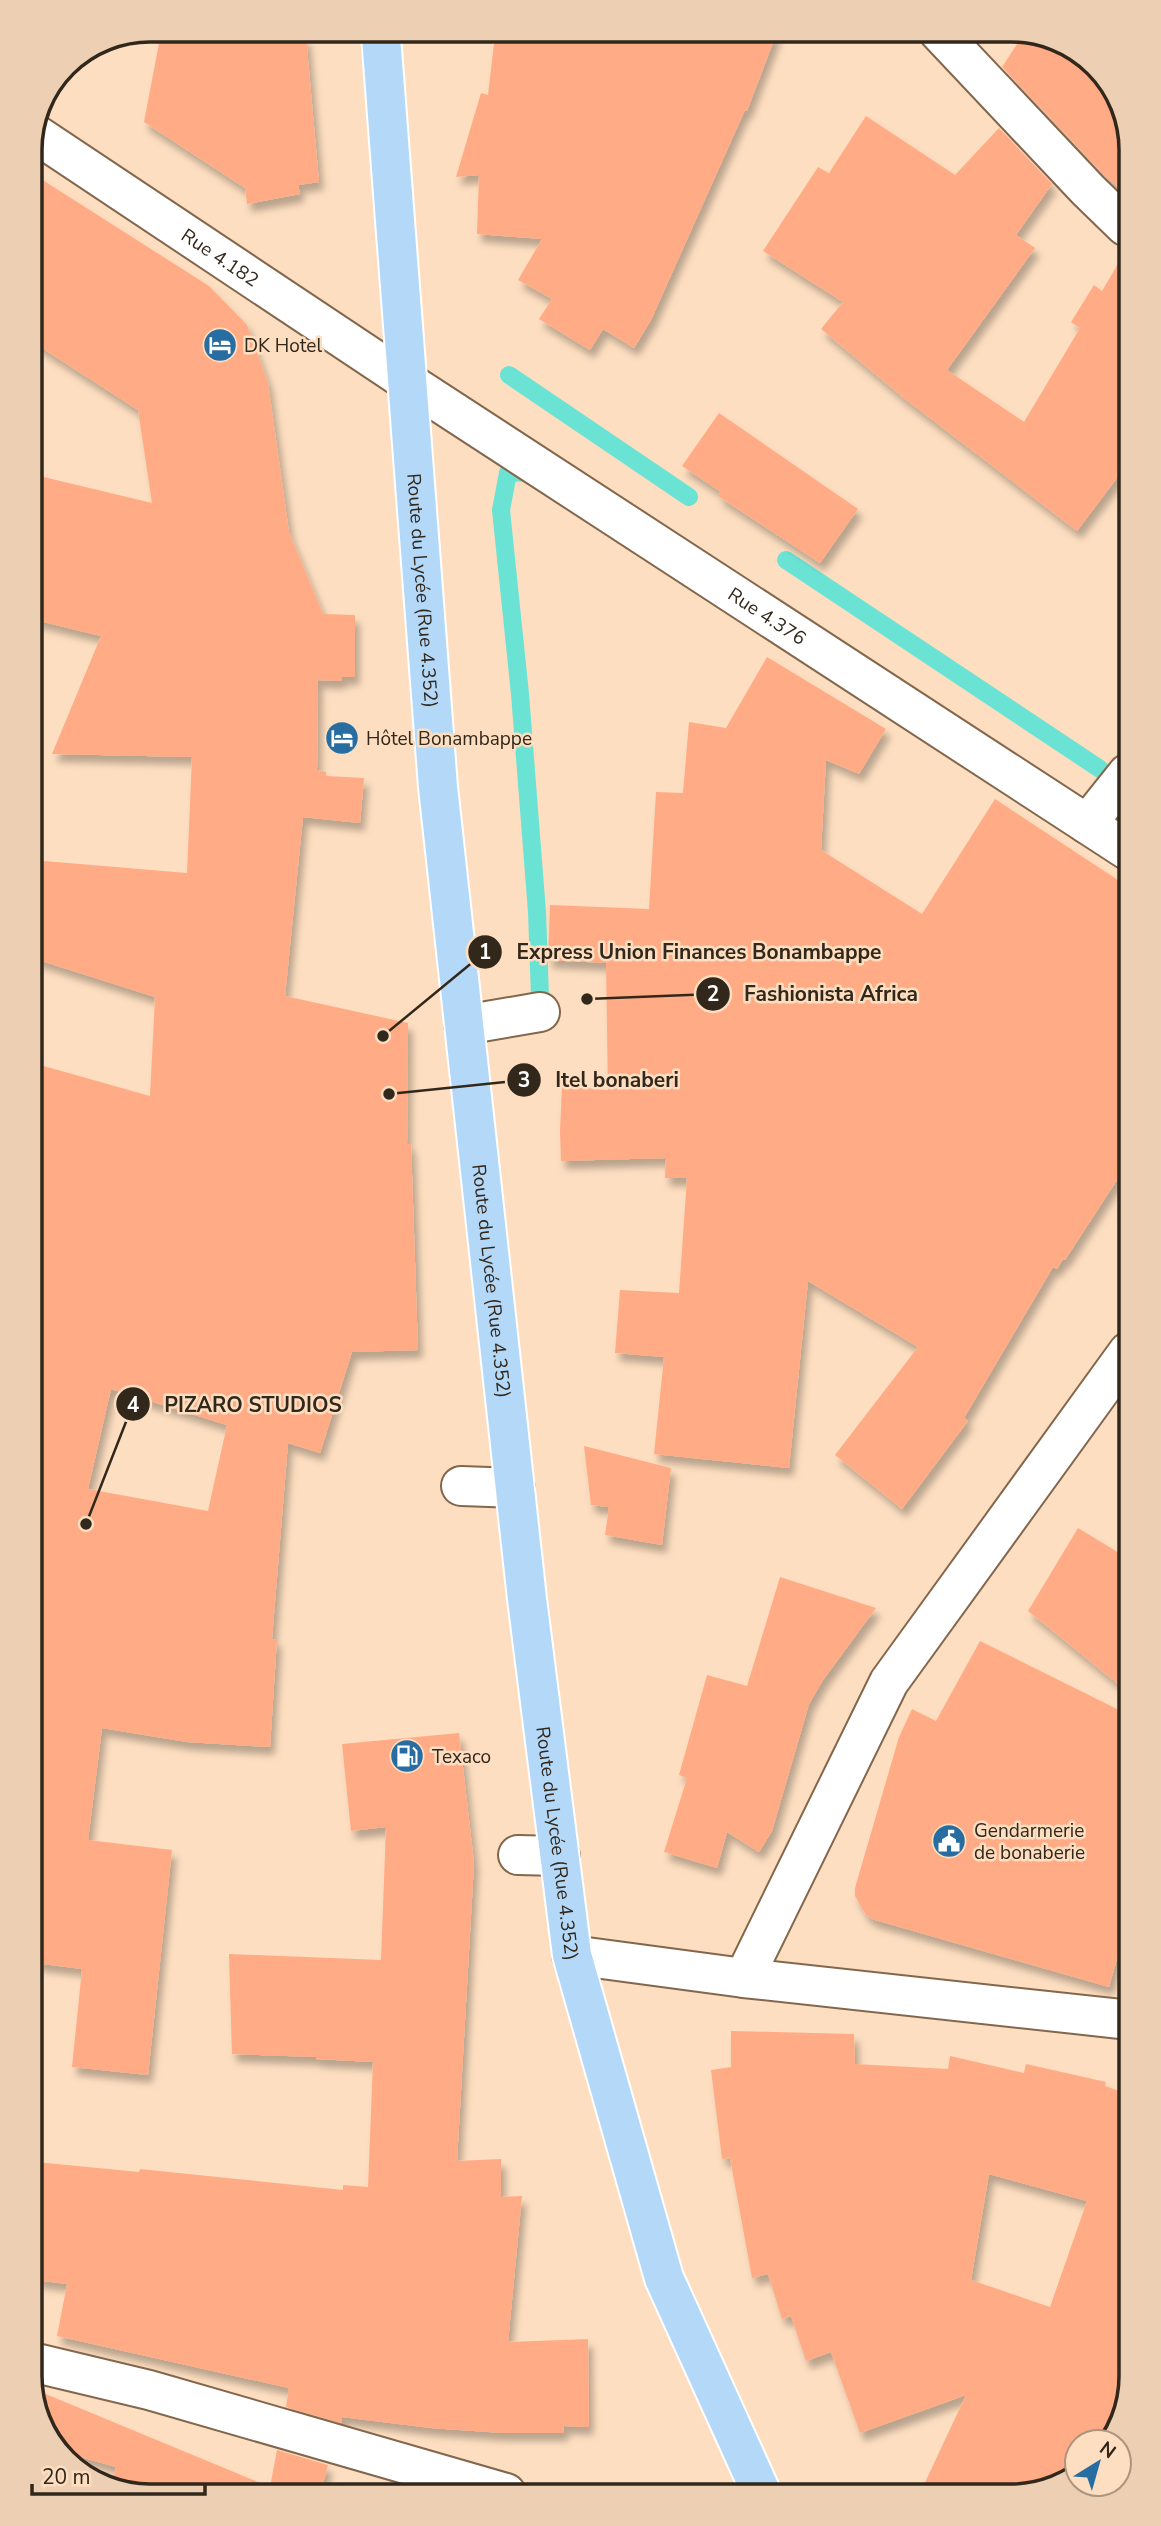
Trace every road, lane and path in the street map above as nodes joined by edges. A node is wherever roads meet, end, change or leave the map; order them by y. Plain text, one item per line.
1 (381, 42) edge
2 (948, 42) edge
3 (43, 139) edge
4 (1119, 220) edge
5 (408, 382) junction
6 (1119, 784) edge
7 (1087, 824) junction
8 (1119, 845) edge
9 (540, 1012) dead end
10 (464, 1025) junction
11 (1119, 1364) edge
12 (461, 1486) dead end
13 (515, 1488) junction
14 (518, 1855) dead end
15 (560, 1856) junction
16 (572, 1955) junction
17 (744, 1978) junction
18 (1119, 2019) edge
19 (42, 2363) edge
20 (475, 2484) edge
21 (757, 2484) edge

1 - 5 main road, Route du Lycée (Rue 4.352)
2 - 4 street
3 - 5 street, Rue 4.182
5 - 7 street, Rue 4.376
5 - 10 main road, Route du Lycée (Rue 4.352)
6 - 7 street
7 - 8 street, Rue 4.376
9 - 10 street
10 - 13 main road, Route du Lycée (Rue 4.352)
11 - 17 street
12 - 13 street
13 - 15 main road, Route du Lycée (Rue 4.352)
14 - 15 street
15 - 16 main road, Route du Lycée (Rue 4.352)
16 - 17 street
16 - 21 main road, Route du Lycée (Rue 4.352)
17 - 18 street
19 - 20 street

